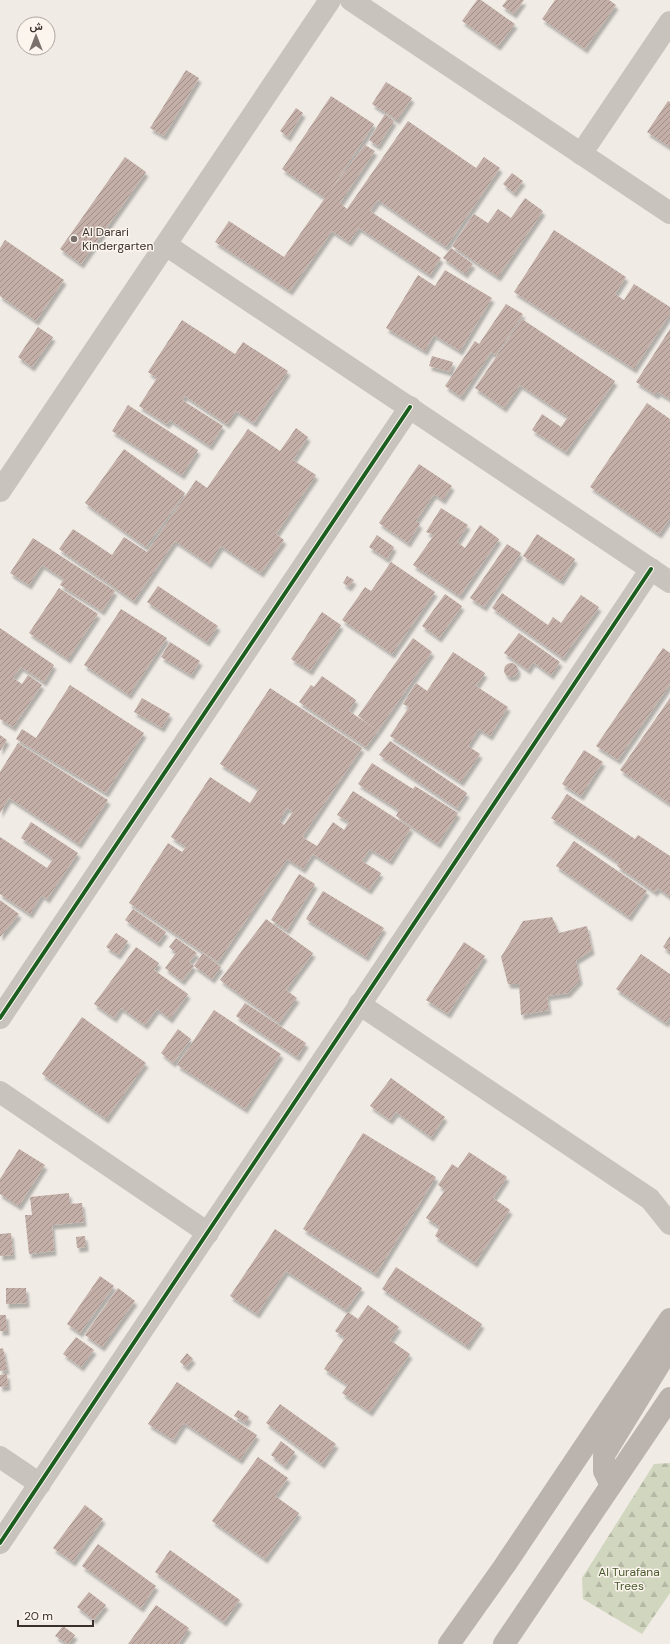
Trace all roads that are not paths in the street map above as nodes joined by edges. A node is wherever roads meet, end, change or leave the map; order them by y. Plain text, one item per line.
1 (330, 0) edge
2 (351, 0) edge
3 (670, 22) edge
4 (581, 154) junction
5 (670, 213) edge
6 (166, 245) junction
7 (410, 407) junction
8 (0, 491) edge
9 (651, 569) junction
10 (670, 582) edge
11 (359, 1004) junction
12 (0, 1018) edge
13 (0, 1092) edge
14 (660, 1202) edge
15 (670, 1224) edge
16 (208, 1233) junction
17 (670, 1319) edge
18 (670, 1338) edge
19 (670, 1398) edge
20 (0, 1457) edge
21 (40, 1484) junction
22 (611, 1485) junction
23 (0, 1543) edge
24 (449, 1644) edge
25 (504, 1644) edge

1 - 6 street
2 - 4 street
3 - 4 street
4 - 5 street
6 - 7 street
6 - 8 street
7 - 9 street
7 - 12 street
9 - 10 street
9 - 11 street
11 - 14 street
11 - 16 street
13 - 16 street
14 - 15 street
16 - 21 street
17 - 24 main road
18 - 22 main road
19 - 22 main road
20 - 21 street
21 - 23 street
22 - 25 main road

